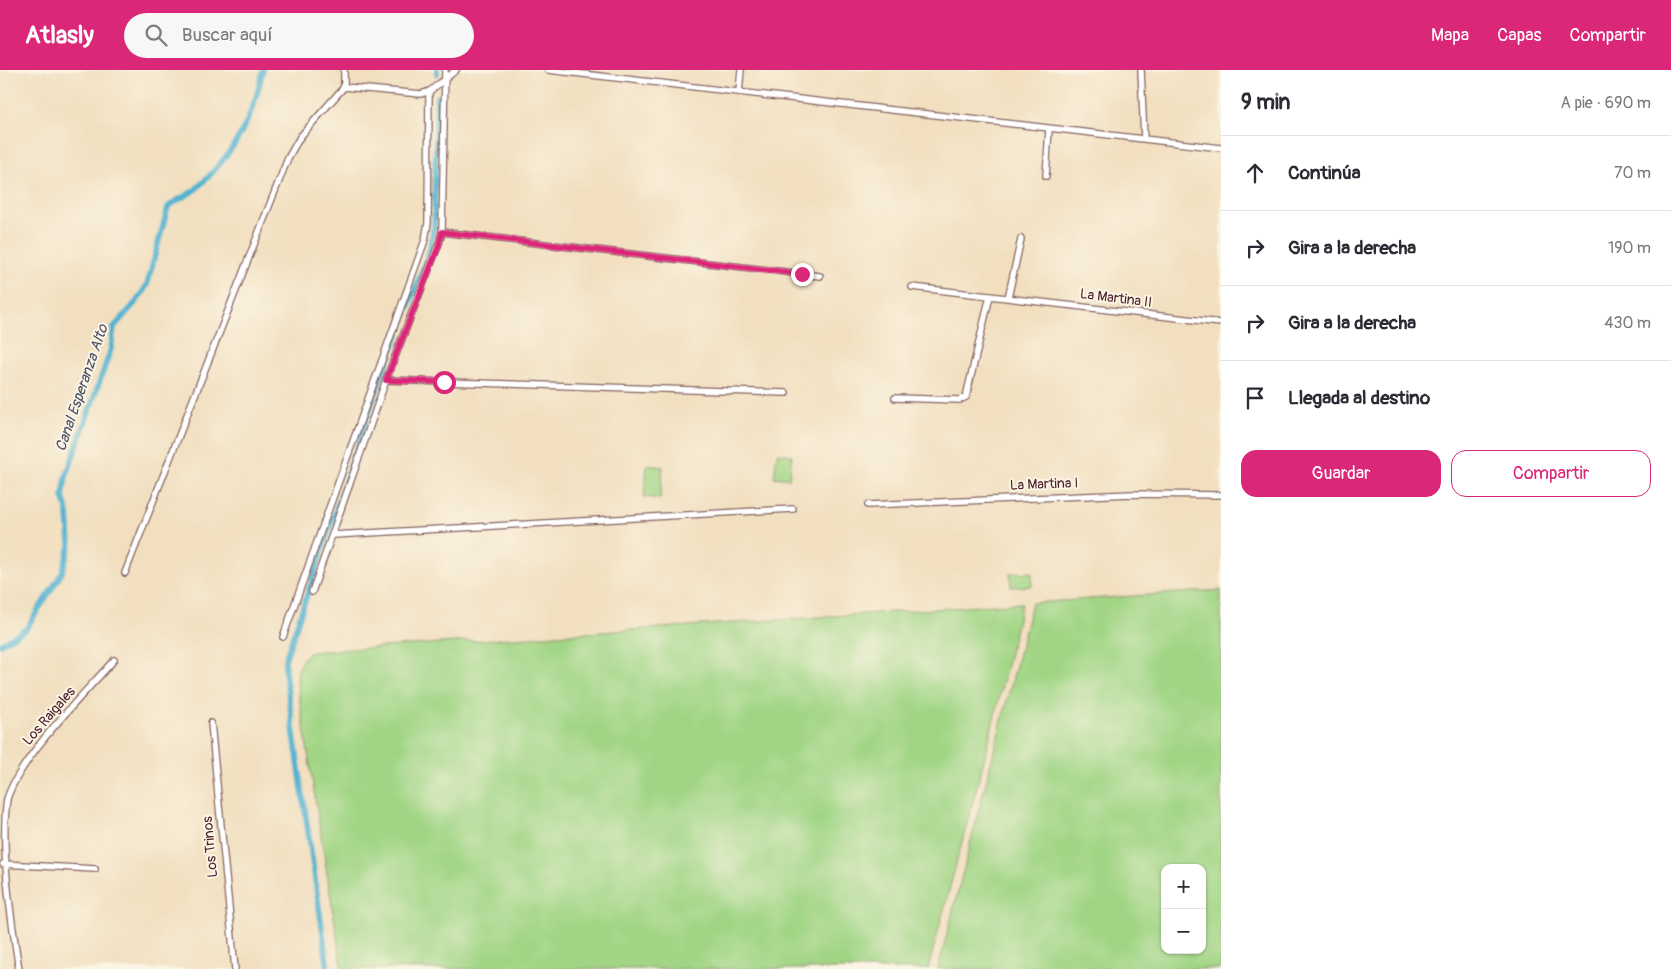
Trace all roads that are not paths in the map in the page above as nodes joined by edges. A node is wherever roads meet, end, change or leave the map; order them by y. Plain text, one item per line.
1 (344, 70) edge
2 (445, 70) edge
3 (456, 70) edge
4 (548, 70) edge
5 (741, 70) edge
6 (1141, 70) edge
7 (445, 78) junction
8 (344, 87) junction
9 (428, 92) junction
10 (739, 92) junction
11 (1048, 129) junction
12 (1144, 139) junction
13 (1221, 148) edge
14 (1046, 176) dead end
15 (442, 232) junction
16 (1021, 239) dead end
17 (820, 276) dead end
18 (912, 287) dead end
19 (990, 296) junction
20 (1008, 298) junction
21 (1221, 323) edge
22 (386, 380) junction
23 (786, 393) dead end
24 (895, 398) dead end
25 (1221, 495) edge
26 (868, 506) dead end
27 (793, 509) dead end
28 (333, 535) junction
29 (125, 573) dead end
30 (312, 592) dead end
31 (283, 637) dead end
32 (114, 660) dead end
33 (211, 723) dead end
34 (1, 820) edge
35 (3, 864) junction
36 (95, 869) dead end
37 (19, 969) edge
38 (234, 969) edge

1 - 8 street
2 - 7 street
3 - 7 street
4 - 10 street
5 - 10 street
6 - 12 street
7 - 9 street
7 - 15 street
8 - 9 street
8 - 29 street
9 - 31 street
10 - 11 street
11 - 12 street
11 - 14 street
12 - 13 street
15 - 17 street
15 - 22 street
16 - 20 street
18 - 19 street, La Martina II
19 - 20 street, La Martina II
19 - 24 street
20 - 21 street, La Martina II
22 - 23 street
22 - 28 street
25 - 26 street, La Martina I
27 - 28 street
28 - 30 street
32 - 34 street, Los Raigales
33 - 38 street, Los Trinos
34 - 35 street, Los Raigales
35 - 36 street
35 - 37 street, Los Raigales

